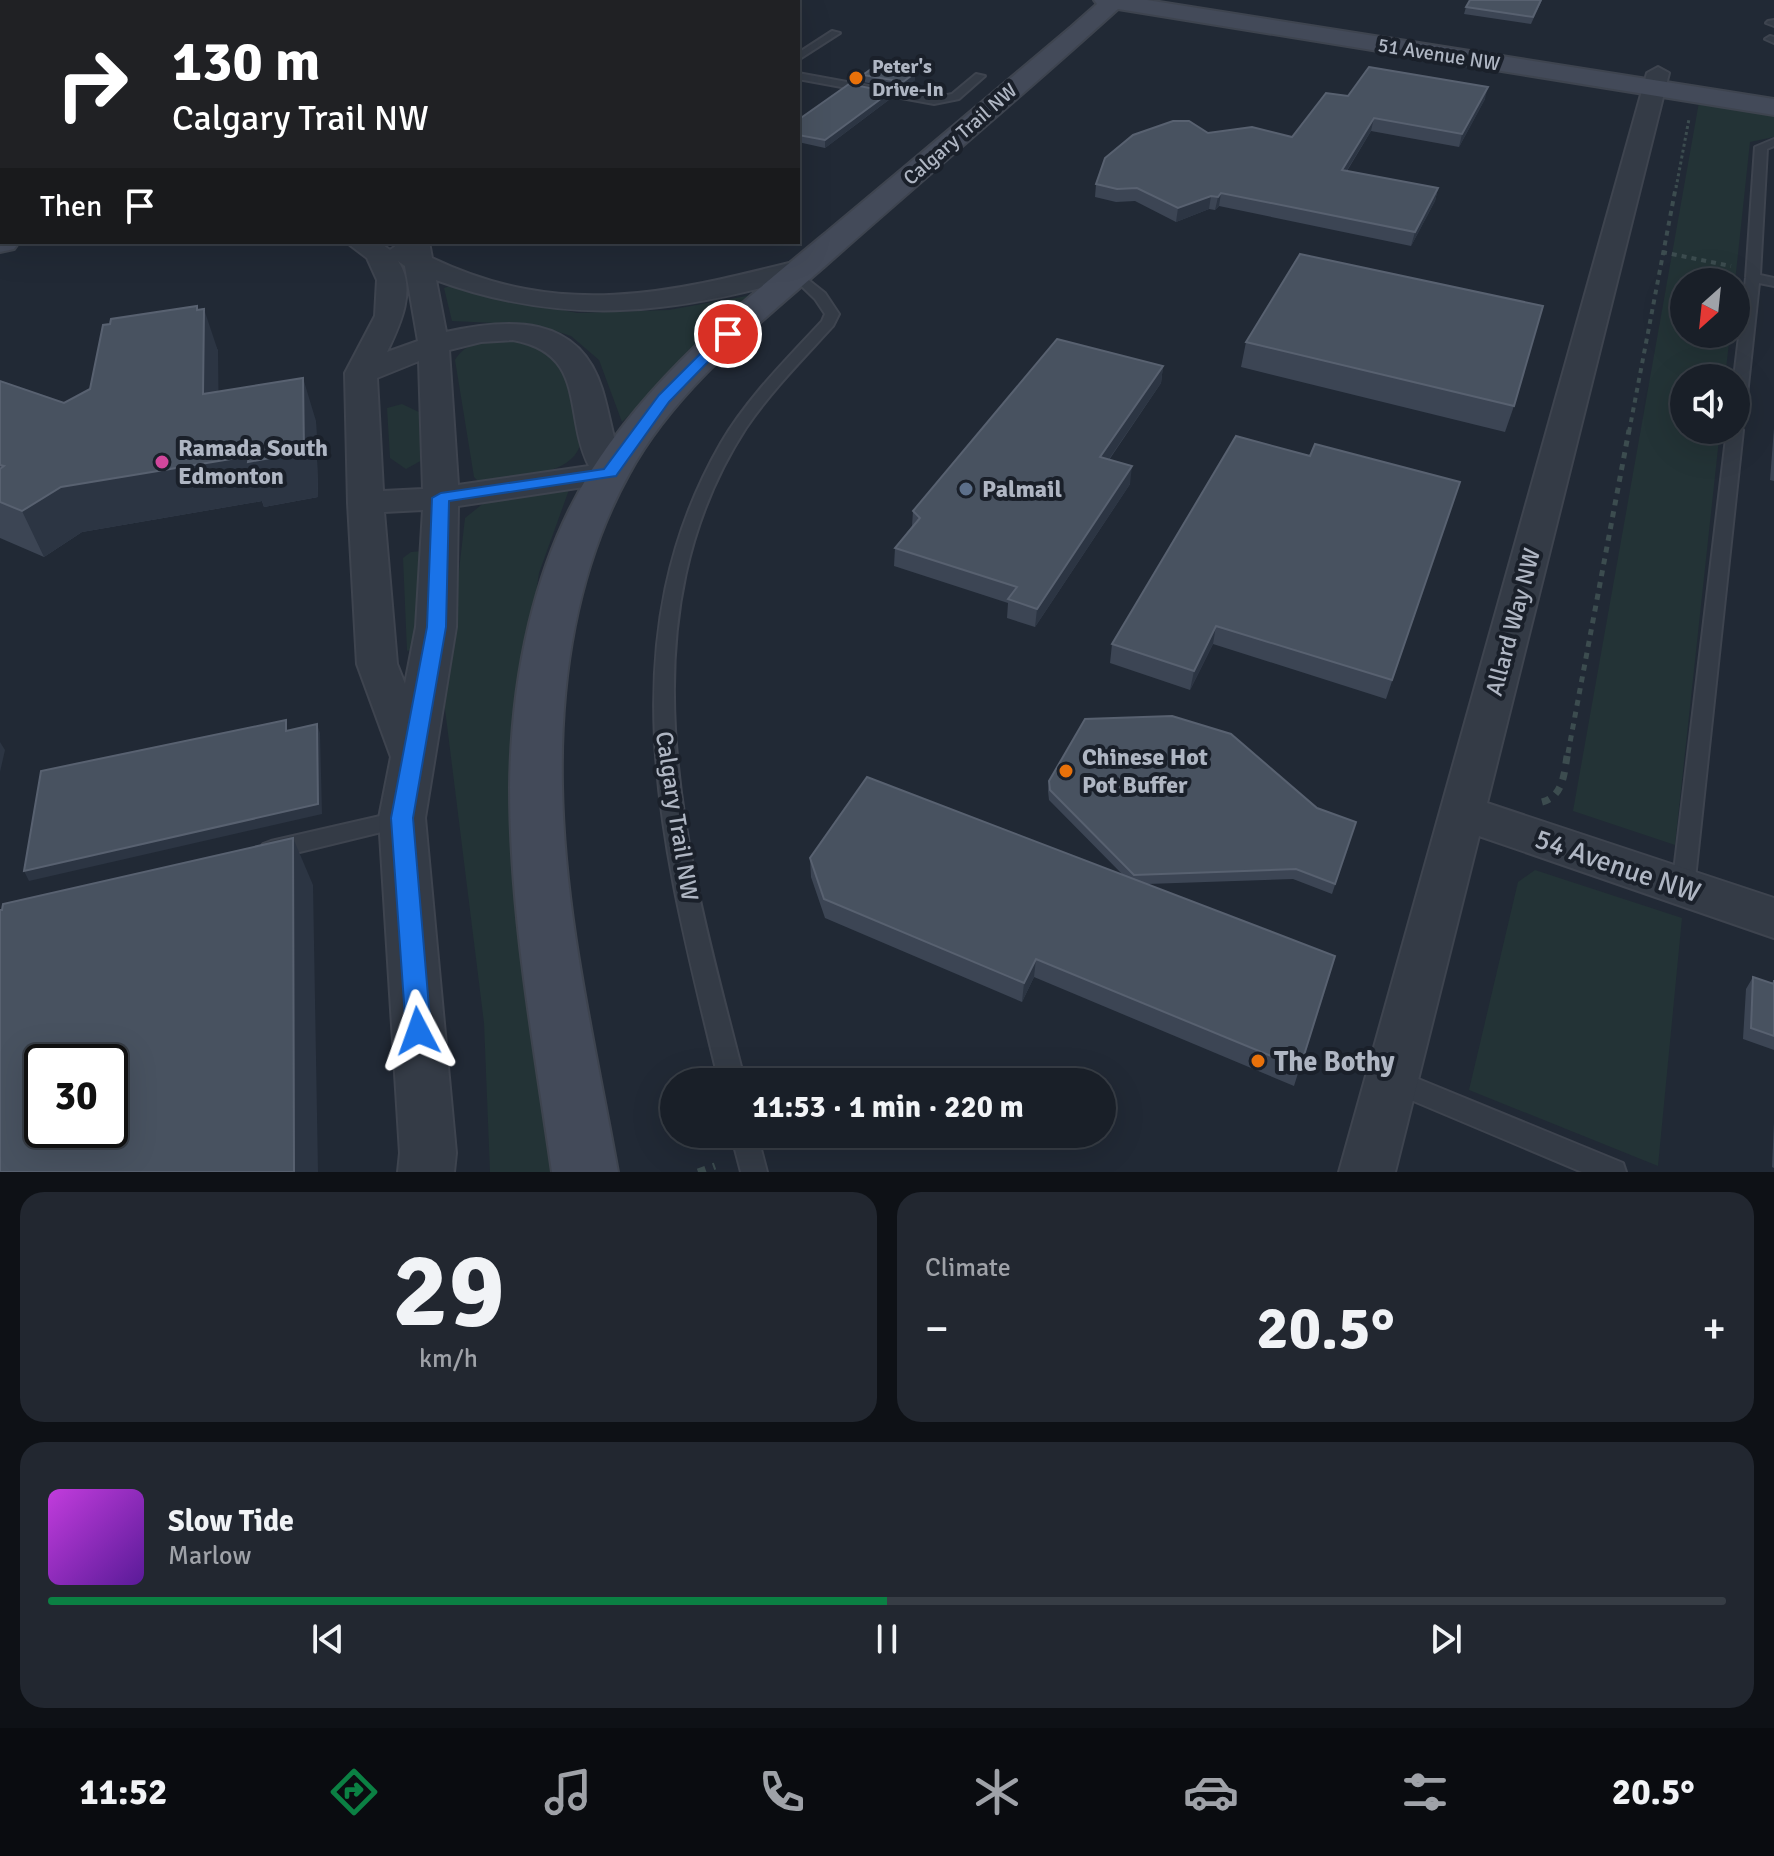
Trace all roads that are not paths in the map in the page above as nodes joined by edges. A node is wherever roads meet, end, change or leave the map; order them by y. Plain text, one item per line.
1 (1111, 0) edge
2 (1209, 0) edge
3 (1281, 5) dead end
4 (1330, 19) junction
5 (1233, 20) junction
6 (820, 31) dead end
7 (835, 33) dead end
8 (1070, 40) junction
9 (800, 44) edge
10 (800, 56) edge
11 (800, 76) edge
12 (980, 76) dead end
13 (1656, 81) junction
14 (1774, 92) edge
15 (1774, 107) edge
16 (1774, 142) edge
17 (363, 244) edge
18 (388, 244) edge
19 (416, 252) edge
20 (800, 270) junction
21 (1753, 274) junction
22 (1774, 282) edge
23 (433, 343) junction
24 (1743, 364) edge
25 (361, 373) junction
26 (1733, 444) edge
27 (610, 473) junction
28 (441, 498) junction
29 (366, 503) junction
30 (412, 755) junction
31 (1462, 812) junction
32 (402, 818) junction
33 (247, 855) edge
34 (1683, 888) junction
35 (1774, 918) edge
36 (729, 1068) edge
37 (1392, 1080) junction
38 (748, 1148) edge
39 (429, 1166) edge
40 (585, 1172) edge
41 (754, 1172) edge
42 (1367, 1172) edge
43 (1613, 1172) edge

1 - 5 main road, 51 Avenue NW
1 - 8 main road, Calgary Trail NW
2 - 4 main road, 51 Avenue NW
3 - 4 main road
4 - 13 main road, 51 Avenue NW
5 - 8 main road
5 - 13 main road, 51 Avenue NW
6 - 9 lane
7 - 10 lane
8 - 20 main road, Calgary Trail NW
11 - 12 lane
13 - 14 main road, 51 Avenue NW
13 - 15 main road, 51 Avenue NW
13 - 31 street, Allard Way NW
16 - 21 lane
17 - 25 street
18 - 19 street, Calgary Trail NW
19 - 20 street, Calgary Trail NW
19 - 23 street
20 - 27 main road, Calgary Trail NW
20 - 36 lane, Calgary Trail NW
21 - 22 lane
21 - 24 lane
23 - 25 street
23 - 27 street
23 - 28 street
25 - 29 street
26 - 34 lane
27 - 28 street
27 - 40 main road, Calgary Trail NW
28 - 29 street
28 - 30 street
29 - 30 street
30 - 32 street
31 - 34 street, 54 Avenue NW
31 - 37 street, Allard Way NW
32 - 33 lane
32 - 39 street
34 - 35 street, 54 Avenue NW
37 - 42 street, Allard Way NW
37 - 43 lane
38 - 41 lane

